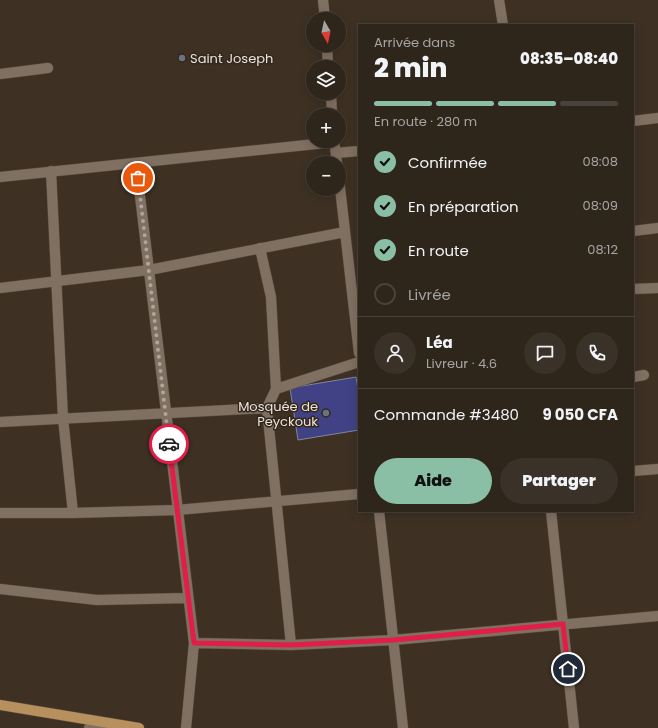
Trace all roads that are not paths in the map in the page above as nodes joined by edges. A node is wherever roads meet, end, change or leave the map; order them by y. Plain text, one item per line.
1 (323, 0) edge
2 (499, 0) edge
3 (324, 12) edge
4 (502, 24) edge
5 (48, 68) dead end
6 (0, 74) edge
7 (658, 118) edge
8 (634, 121) edge
9 (306, 145) edge
10 (358, 151) edge
11 (343, 156) edge
12 (136, 163) junction
13 (51, 171) junction
14 (0, 177) edge
15 (341, 196) edge
16 (658, 228) edge
17 (634, 230) edge
18 (345, 232) junction
19 (260, 248) junction
20 (354, 265) edge
21 (149, 270) junction
22 (56, 282) junction
23 (0, 288) edge
24 (658, 288) edge
25 (634, 289) edge
26 (358, 335) edge
27 (358, 362) edge
28 (644, 375) dead end
29 (634, 377) edge
30 (276, 389) junction
31 (267, 408) junction
32 (166, 413) junction
33 (63, 418) junction
34 (0, 422) edge
35 (658, 469) edge
36 (634, 471) edge
37 (358, 494) edge
38 (276, 501) junction
39 (177, 510) junction
40 (378, 512) edge
41 (551, 512) edge
42 (0, 513) edge
43 (73, 513) junction
44 (0, 589) edge
45 (187, 598) junction
46 (658, 616) edge
47 (563, 624) junction
48 (393, 640) junction
49 (194, 643) junction
50 (291, 645) junction
51 (0, 705) edge
52 (121, 724) junction
53 (89, 728) edge
54 (140, 728) edge
55 (186, 728) edge
56 (403, 728) edge
57 (574, 728) edge

1 - 3 street
2 - 4 street
5 - 6 street
7 - 8 street
9 - 12 street
10 - 11 street
12 - 13 street
12 - 21 street
13 - 14 street
13 - 22 street
15 - 18 street
16 - 17 street
18 - 19 street
18 - 20 street
19 - 21 street
19 - 30 street
20 - 26 street
21 - 22 street
21 - 32 street
22 - 23 street
22 - 33 street
24 - 25 street
27 - 30 street
28 - 29 street
30 - 31 street
31 - 32 street
31 - 38 street
32 - 33 street
32 - 39 street
33 - 34 street
33 - 43 street
35 - 36 street
37 - 38 street
38 - 39 street
38 - 50 street
39 - 43 street
39 - 45 street
40 - 48 street
41 - 47 street
42 - 43 street
44 - 45 street
45 - 49 street
46 - 47 street
47 - 48 street
47 - 57 street
48 - 50 street
48 - 56 street
49 - 50 street
49 - 55 street
51 - 52 main road
52 - 53 street
52 - 54 main road

